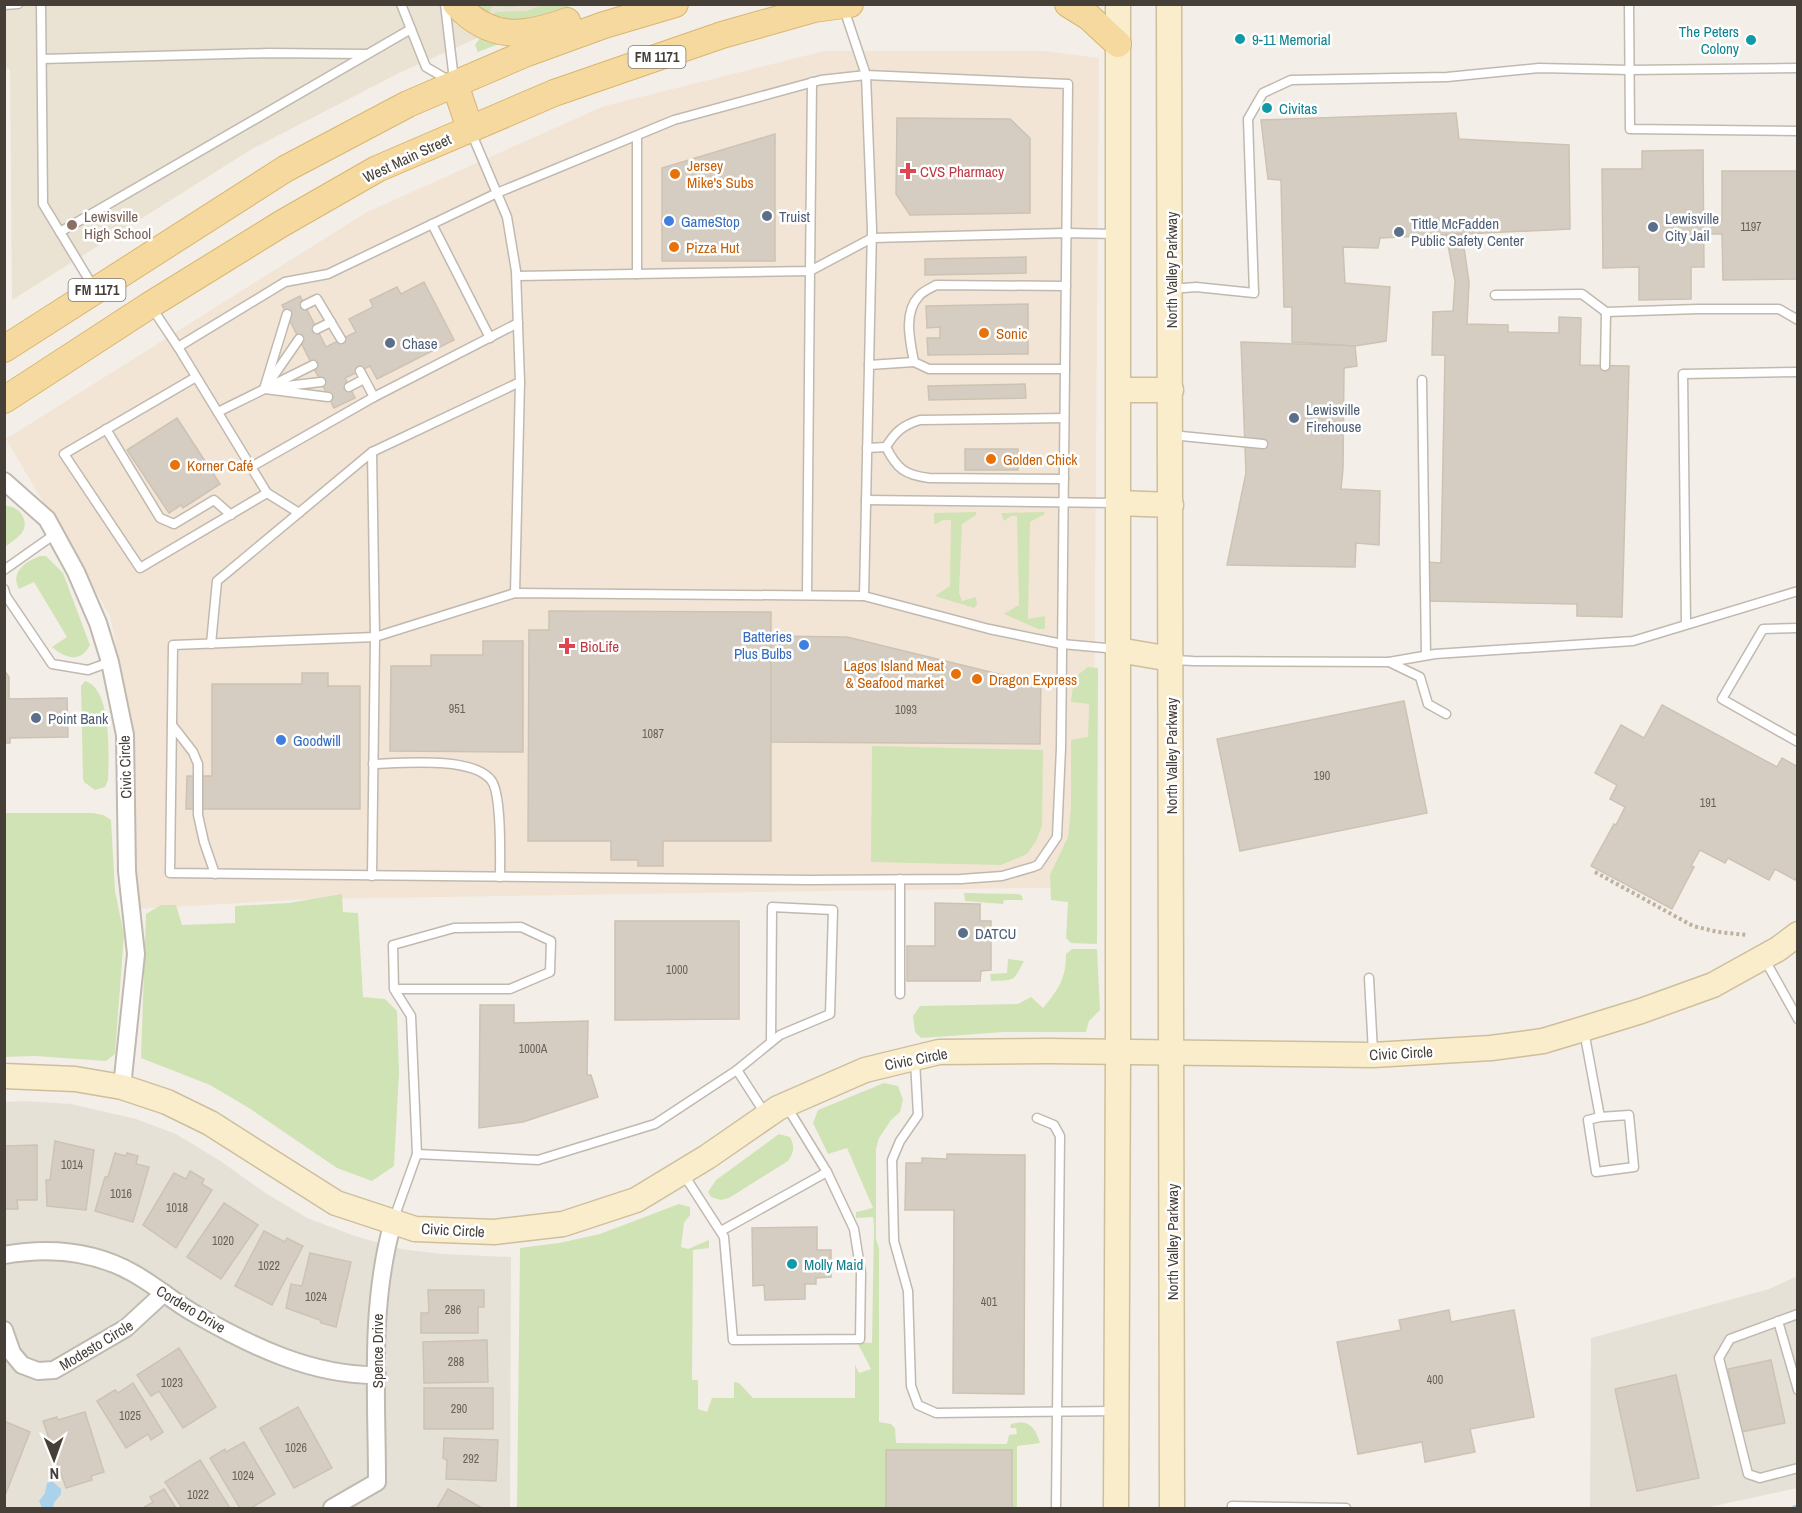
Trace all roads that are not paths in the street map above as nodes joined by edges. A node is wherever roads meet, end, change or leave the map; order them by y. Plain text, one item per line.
1 (18, 4) edge
2 (42, 4) edge
3 (401, 4) edge
4 (445, 4) edge
5 (456, 4) edge
6 (1068, 4) edge
7 (1118, 4) edge
8 (1170, 4) edge
9 (1629, 4) edge
10 (4, 5) edge
11 (671, 5) edge
12 (846, 5) edge
13 (411, 29) junction
14 (1118, 44) junction
15 (367, 54) junction
16 (42, 59) junction
17 (1797, 68) edge
18 (1630, 70) junction
19 (866, 75) junction
20 (812, 82) junction
21 (455, 84) junction
22 (470, 129) junction
23 (1797, 131) edge
24 (637, 136) junction
25 (497, 193) junction
26 (432, 224) junction
27 (60, 232) junction
28 (1066, 233) junction
29 (1118, 234) junction
30 (872, 238) junction
31 (810, 271) junction
32 (637, 274) junction
33 (517, 276) junction
34 (1066, 286) junction
35 (1171, 289) junction
36 (96, 291) junction
37 (1495, 295) dead end
38 (150, 305) junction
39 (305, 305) dead end
40 (1606, 312) junction
41 (287, 314) dead end
42 (1797, 320) edge
43 (330, 322) junction
44 (518, 323) junction
45 (317, 329) dead end
46 (489, 338) junction
47 (299, 339) dead end
48 (341, 339) dead end
49 (178, 347) junction
50 (4, 349) edge
51 (914, 362) junction
52 (313, 365) dead end
53 (869, 365) junction
54 (1605, 366) dead end
55 (1065, 369) junction
56 (1797, 372) edge
57 (196, 376) junction
58 (1422, 380) dead end
59 (321, 382) dead end
60 (520, 382) junction
61 (349, 387) dead end
62 (264, 389) junction
63 (1119, 390) junction
64 (1171, 390) junction
65 (328, 397) dead end
66 (374, 397) junction
67 (4, 400) edge
68 (218, 412) junction
69 (1064, 418) junction
70 (106, 429) junction
71 (1171, 435) junction
72 (1263, 444) dead end
73 (886, 447) junction
74 (867, 448) junction
75 (372, 452) junction
76 (251, 467) junction
77 (1064, 479) junction
78 (8, 489) edge
79 (267, 493) junction
80 (866, 500) junction
81 (1064, 501) junction
82 (1118, 503) junction
83 (1171, 505) junction
84 (299, 513) junction
85 (231, 514) junction
86 (56, 534) junction
87 (4, 570) edge
88 (4, 589) edge
89 (1797, 591) edge
90 (515, 593) junction
91 (807, 595) junction
92 (864, 596) junction
93 (1686, 624) junction
94 (1797, 628) edge
95 (375, 637) junction
96 (211, 644) junction
97 (1062, 644) junction
98 (1118, 650) junction
99 (1426, 656) junction
100 (1171, 659) junction
101 (110, 662) junction
102 (1389, 662) junction
103 (1446, 714) dead end
104 (172, 725) junction
105 (1797, 741) edge
106 (373, 764) junction
107 (214, 873) junction
108 (372, 876) junction
109 (500, 877) junction
110 (900, 879) junction
111 (1797, 934) edge
112 (1763, 957) junction
113 (1369, 978) dead end
114 (394, 989) junction
115 (900, 993) dead end
116 (1797, 1018) edge
117 (1584, 1029) junction
118 (771, 1042) junction
119 (1118, 1052) junction
120 (1172, 1053) junction
121 (1373, 1055) junction
122 (915, 1058) junction
123 (737, 1070) junction
124 (4, 1076) edge
125 (122, 1087) junction
126 (776, 1110) junction
127 (1037, 1118) dead end
128 (1600, 1118) junction
129 (417, 1154) junction
130 (683, 1172) junction
131 (826, 1172) junction
132 (393, 1222) junction
133 (721, 1231) junction
134 (4, 1255) edge
135 (164, 1293) junction
136 (1797, 1314) edge
137 (1778, 1321) junction
138 (4, 1330) edge
139 (377, 1375) junction
140 (1797, 1388) edge
141 (1055, 1411) junction
142 (1117, 1411) junction
143 (1797, 1468) edge
144 (332, 1509) edge
145 (1056, 1509) edge
146 (1116, 1509) edge
147 (1172, 1509) edge
148 (1232, 1509) edge
149 (1346, 1509) edge

1 - 10 lane
2 - 16 lane
3 - 13 lane
4 - 21 lane
5 - 11 main road
6 - 14 main road
7 - 14 main road
8 - 35 main road, North Valley Parkway
9 - 18 lane
11 - 21 main road, FM 1171
12 - 19 lane
12 - 22 main road, West Main Street / FM 1171
13 - 15 lane
13 - 21 lane
14 - 29 main road
15 - 16 lane
15 - 27 lane
16 - 27 lane
17 - 18 lane
18 - 23 lane
18 - 35 lane
19 - 20 lane
19 - 28 lane
19 - 30 lane
20 - 24 lane
20 - 31 lane
21 - 22 main road
21 - 36 main road, FM 1171
22 - 25 lane
22 - 38 main road, West Main Street / FM 1171
24 - 25 lane
24 - 32 lane
25 - 26 lane
25 - 33 lane
26 - 46 lane
26 - 49 lane
27 - 36 lane
28 - 29 lane
28 - 30 lane
28 - 34 lane
29 - 63 main road
30 - 31 lane
30 - 53 lane
31 - 32 lane
31 - 91 lane
32 - 33 lane
33 - 44 lane
34 - 51 lane
34 - 55 lane
35 - 64 main road, North Valley Parkway
36 - 50 main road, FM 1171
37 - 40 lane
38 - 49 lane
38 - 67 main road, West Main Street / FM 1171
39 - 43 lane
40 - 42 lane
40 - 54 lane
41 - 62 lane
43 - 45 lane
43 - 48 lane
44 - 46 lane
44 - 60 lane
46 - 66 lane
47 - 62 lane
49 - 57 lane
51 - 53 lane
51 - 55 lane
52 - 62 lane
53 - 74 lane
55 - 69 lane
56 - 93 lane
57 - 68 lane
57 - 70 lane
58 - 99 lane
59 - 62 lane
60 - 75 lane
60 - 90 lane
61 - 66 lane
62 - 65 lane
62 - 68 lane
63 - 64 main road
63 - 82 main road
64 - 71 main road, North Valley Parkway
66 - 76 lane
68 - 76 lane
69 - 73 lane
69 - 77 lane
70 - 85 lane
70 - 85 lane
71 - 72 lane
71 - 83 main road, North Valley Parkway
73 - 74 lane
73 - 77 lane
74 - 80 lane
75 - 84 lane
75 - 95 lane
76 - 79 lane
77 - 81 lane
78 - 86 street, Civic Circle
79 - 84 lane
79 - 85 lane
80 - 81 lane
80 - 92 lane
81 - 82 lane
81 - 97 lane
82 - 83 main road
82 - 98 main road
83 - 100 main road, North Valley Parkway
84 - 96 lane
86 - 87 lane
86 - 101 street, Civic Circle
88 - 101 lane
89 - 93 lane
90 - 91 lane
90 - 95 lane
91 - 92 lane
92 - 97 lane
93 - 99 lane
94 - 105 lane
95 - 96 lane
95 - 106 lane
96 - 104 lane
97 - 98 lane
97 - 110 lane
98 - 100 main road
98 - 119 main road
99 - 102 lane
100 - 102 lane
100 - 120 main road, North Valley Parkway
101 - 125 street, Civic Circle
102 - 103 lane
104 - 107 lane
104 - 107 lane
106 - 108 lane
106 - 109 lane
107 - 108 lane
108 - 109 lane
109 - 110 lane
110 - 115 lane
111 - 112 main road, Civic Circle
112 - 116 lane
112 - 117 main road, Civic Circle
113 - 121 lane
114 - 114 lane
114 - 129 lane
117 - 121 main road, Civic Circle
117 - 128 lane
118 - 118 lane
118 - 123 lane
119 - 120 main road, Civic Circle
119 - 122 main road, Civic Circle
119 - 142 main road
120 - 121 main road, Civic Circle
120 - 147 main road, North Valley Parkway
122 - 126 main road, Civic Circle
122 - 141 lane
123 - 126 lane
123 - 129 lane
124 - 125 main road, Civic Circle
125 - 132 main road, Civic Circle
126 - 130 main road, Civic Circle
126 - 131 lane
127 - 141 lane
128 - 128 lane
129 - 132 lane
130 - 132 main road, Civic Circle
130 - 133 lane
131 - 133 lane
131 - 133 lane
132 - 139 street, Spence Drive
134 - 135 street, Cordero Drive
135 - 138 street, Modesto Circle
135 - 139 street, Cordero Drive
136 - 137 lane
137 - 140 lane
137 - 143 lane
139 - 144 street, Spence Drive
141 - 142 lane
141 - 145 lane
142 - 146 main road
148 - 149 lane

